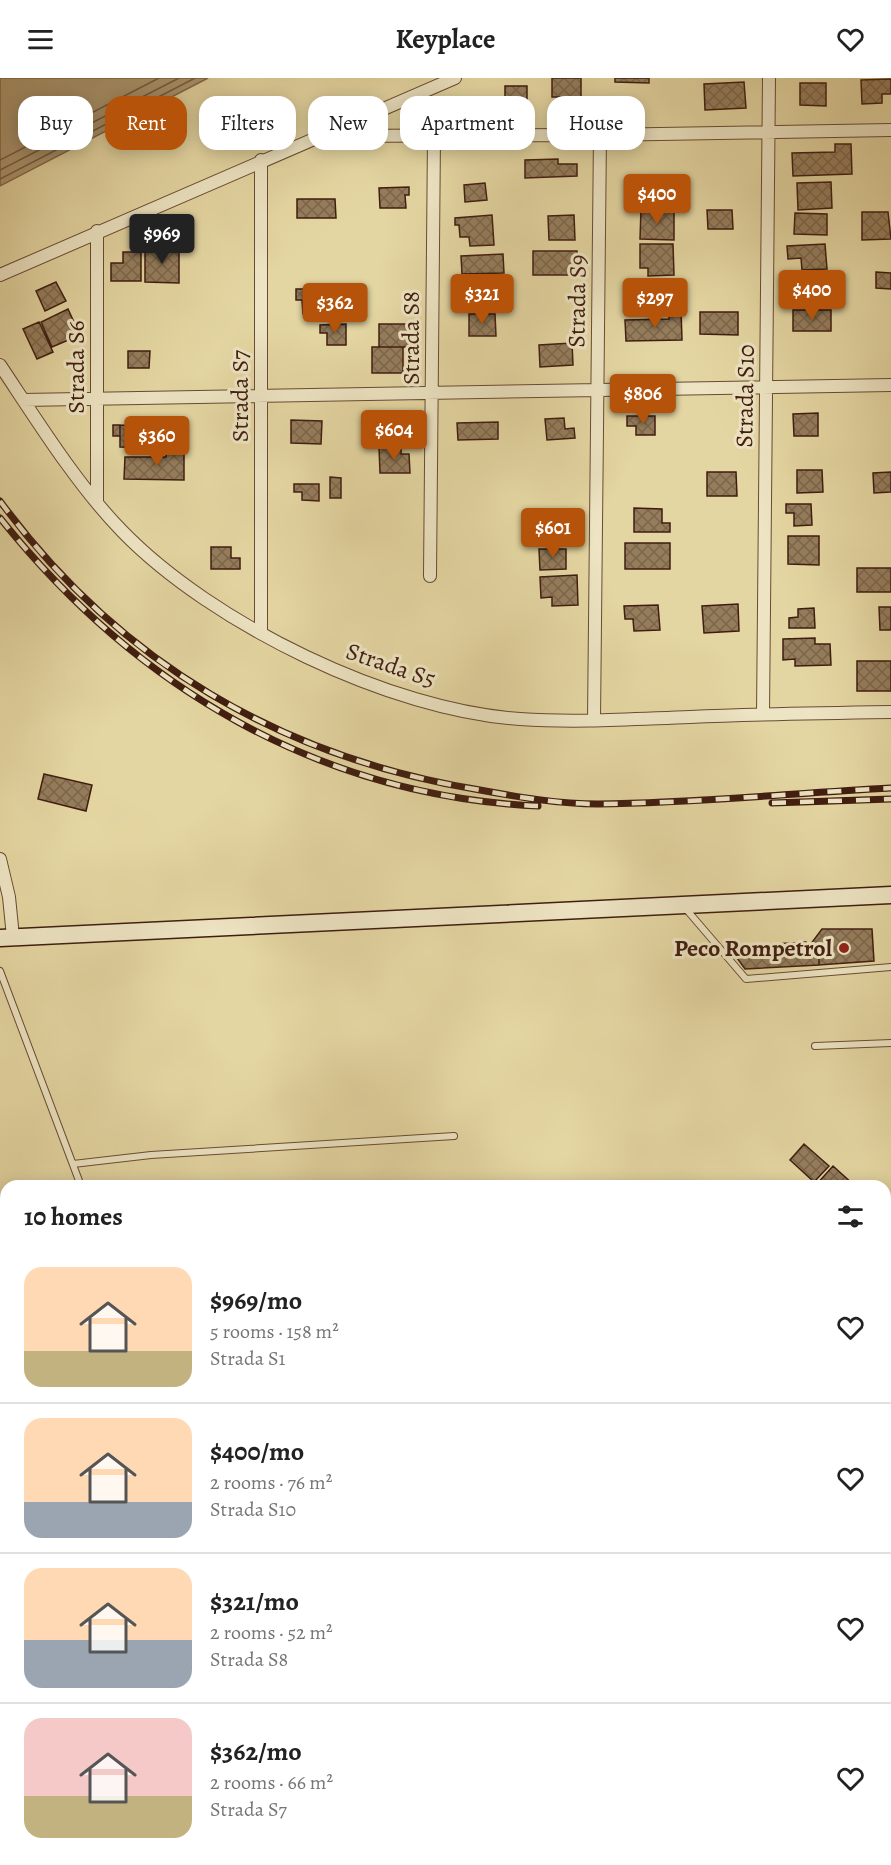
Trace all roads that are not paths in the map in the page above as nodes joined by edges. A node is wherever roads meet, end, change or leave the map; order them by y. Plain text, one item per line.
1 (455, 78) edge
2 (769, 78) edge
3 (388, 107) edge
4 (891, 130) edge
5 (768, 133) junction
6 (645, 134) edge
7 (308, 141) edge
8 (434, 150) edge
9 (600, 150) edge
10 (261, 160) junction
11 (97, 231) junction
12 (0, 275) edge
13 (0, 365) edge
14 (891, 385) edge
15 (766, 387) junction
16 (597, 390) junction
17 (432, 393) junction
18 (261, 396) junction
19 (97, 398) junction
20 (23, 400) junction
21 (97, 502) junction
22 (430, 576) dead end
23 (261, 633) junction
24 (891, 712) edge
25 (763, 714) junction
26 (594, 720) junction
27 (0, 859) edge
28 (891, 895) edge
29 (682, 904) junction
30 (6, 937) edge
31 (891, 967) edge
32 (0, 971) edge
33 (891, 1043) edge
34 (816, 1046) dead end
35 (454, 1136) dead end
36 (72, 1164) junction
37 (79, 1180) edge

1 - 3 street
2 - 5 street, Strada S10
4 - 5 street
5 - 6 street
5 - 15 street, Strada S10
7 - 10 street
8 - 17 street, Strada S8
9 - 16 street, Strada S9
10 - 11 street
10 - 18 street, Strada S7
11 - 12 street
11 - 19 street, Strada S6
13 - 20 street, Strada S5
14 - 15 street
15 - 16 street
15 - 25 street, Strada S10
16 - 17 street
16 - 26 street, Strada S9
17 - 18 street
17 - 22 street, Strada S8
18 - 19 street
18 - 23 street, Strada S7
19 - 20 street
19 - 21 street, Strada S6
20 - 21 street, Strada S5
21 - 23 street, Strada S5
23 - 26 street, Strada S5
24 - 25 street, Strada S5
25 - 26 street, Strada S5
27 - 30 street
28 - 29 main road
29 - 30 main road
29 - 31 lane
32 - 36 lane
33 - 34 lane
35 - 36 lane
36 - 37 lane

